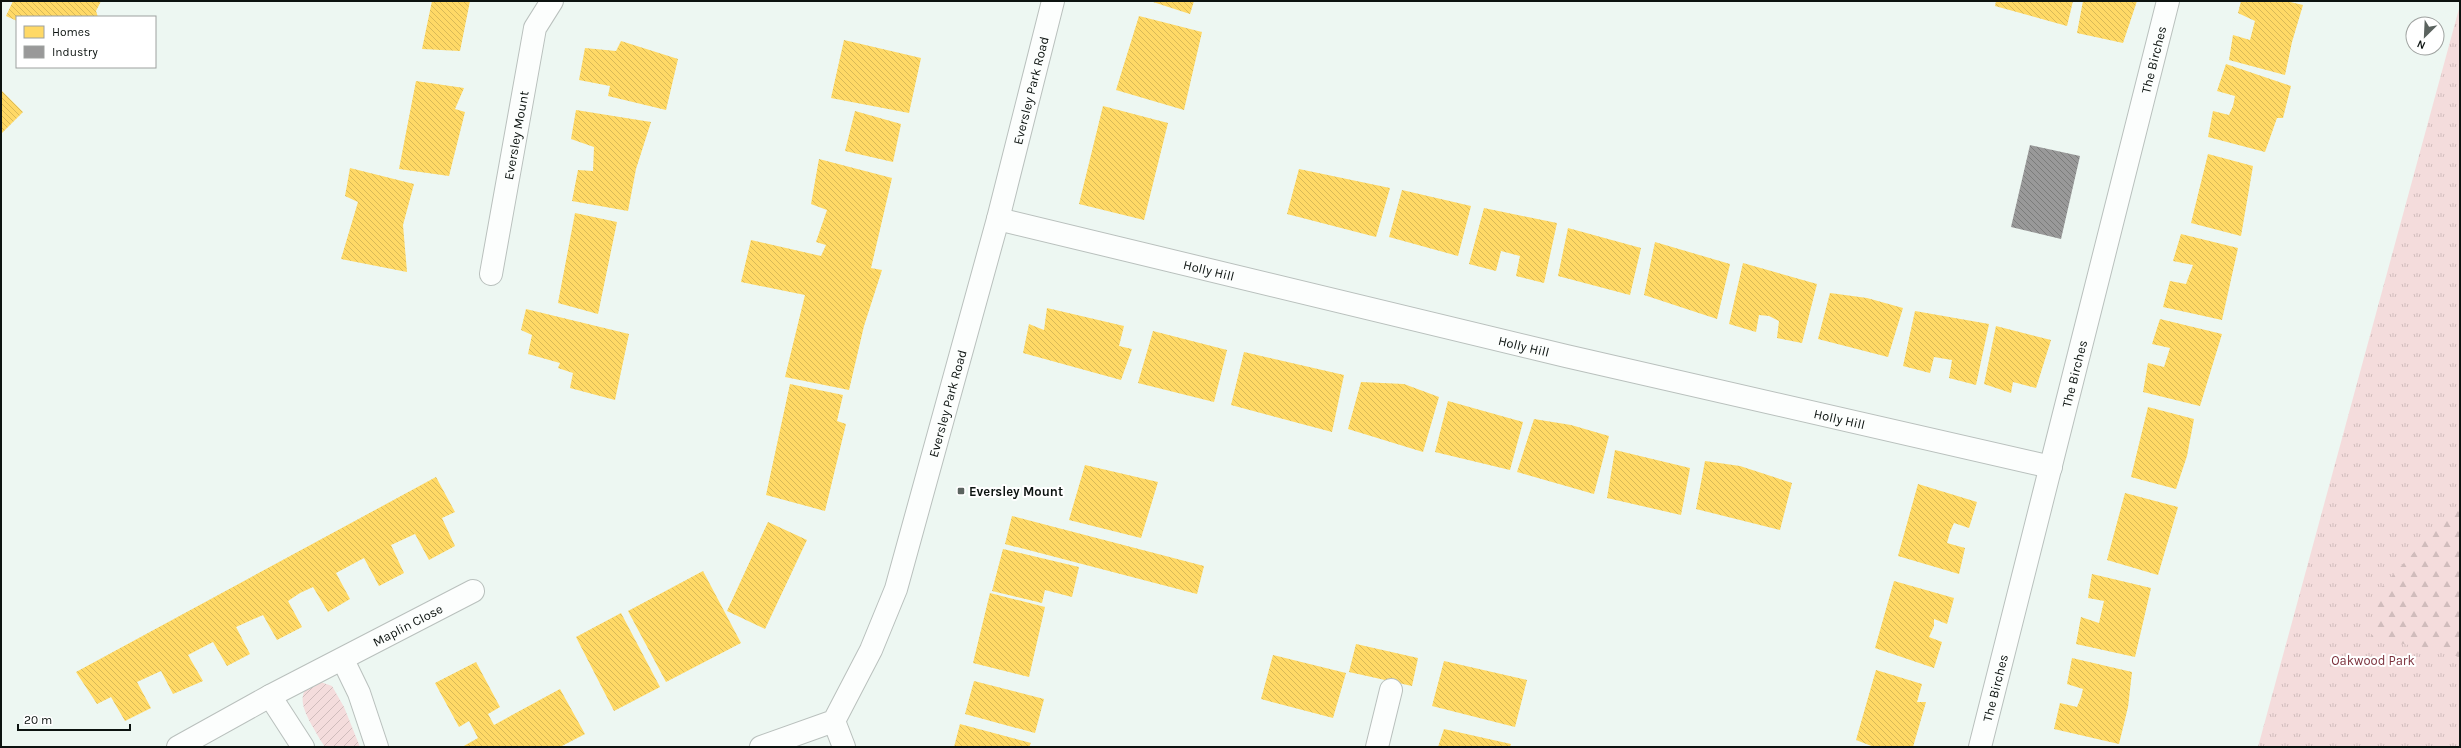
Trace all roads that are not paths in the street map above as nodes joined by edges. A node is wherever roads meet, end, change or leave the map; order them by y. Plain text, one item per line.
1 (552, 1) edge
2 (1053, 1) edge
3 (2168, 1) edge
4 (998, 219) junction
5 (490, 274) dead end
6 (2050, 467) junction
7 (473, 591) dead end
8 (343, 660) junction
9 (1391, 690) dead end
10 (270, 696) junction
11 (834, 721) junction
12 (178, 747) edge
13 (303, 747) edge
14 (377, 747) edge
15 (761, 747) edge
16 (844, 747) edge
17 (1377, 747) edge
18 (1980, 747) edge

1 - 5 street, Eversley Mount
2 - 4 street, Eversley Park Road
3 - 6 street, The Birches
4 - 6 street, Holly Hill
4 - 11 street, Eversley Park Road
6 - 18 street, The Birches
7 - 8 street, Maplin Close
8 - 10 street, Maplin Close
8 - 14 street
9 - 17 street
10 - 12 street, Maplin Close
10 - 13 street
11 - 15 street
11 - 16 street

